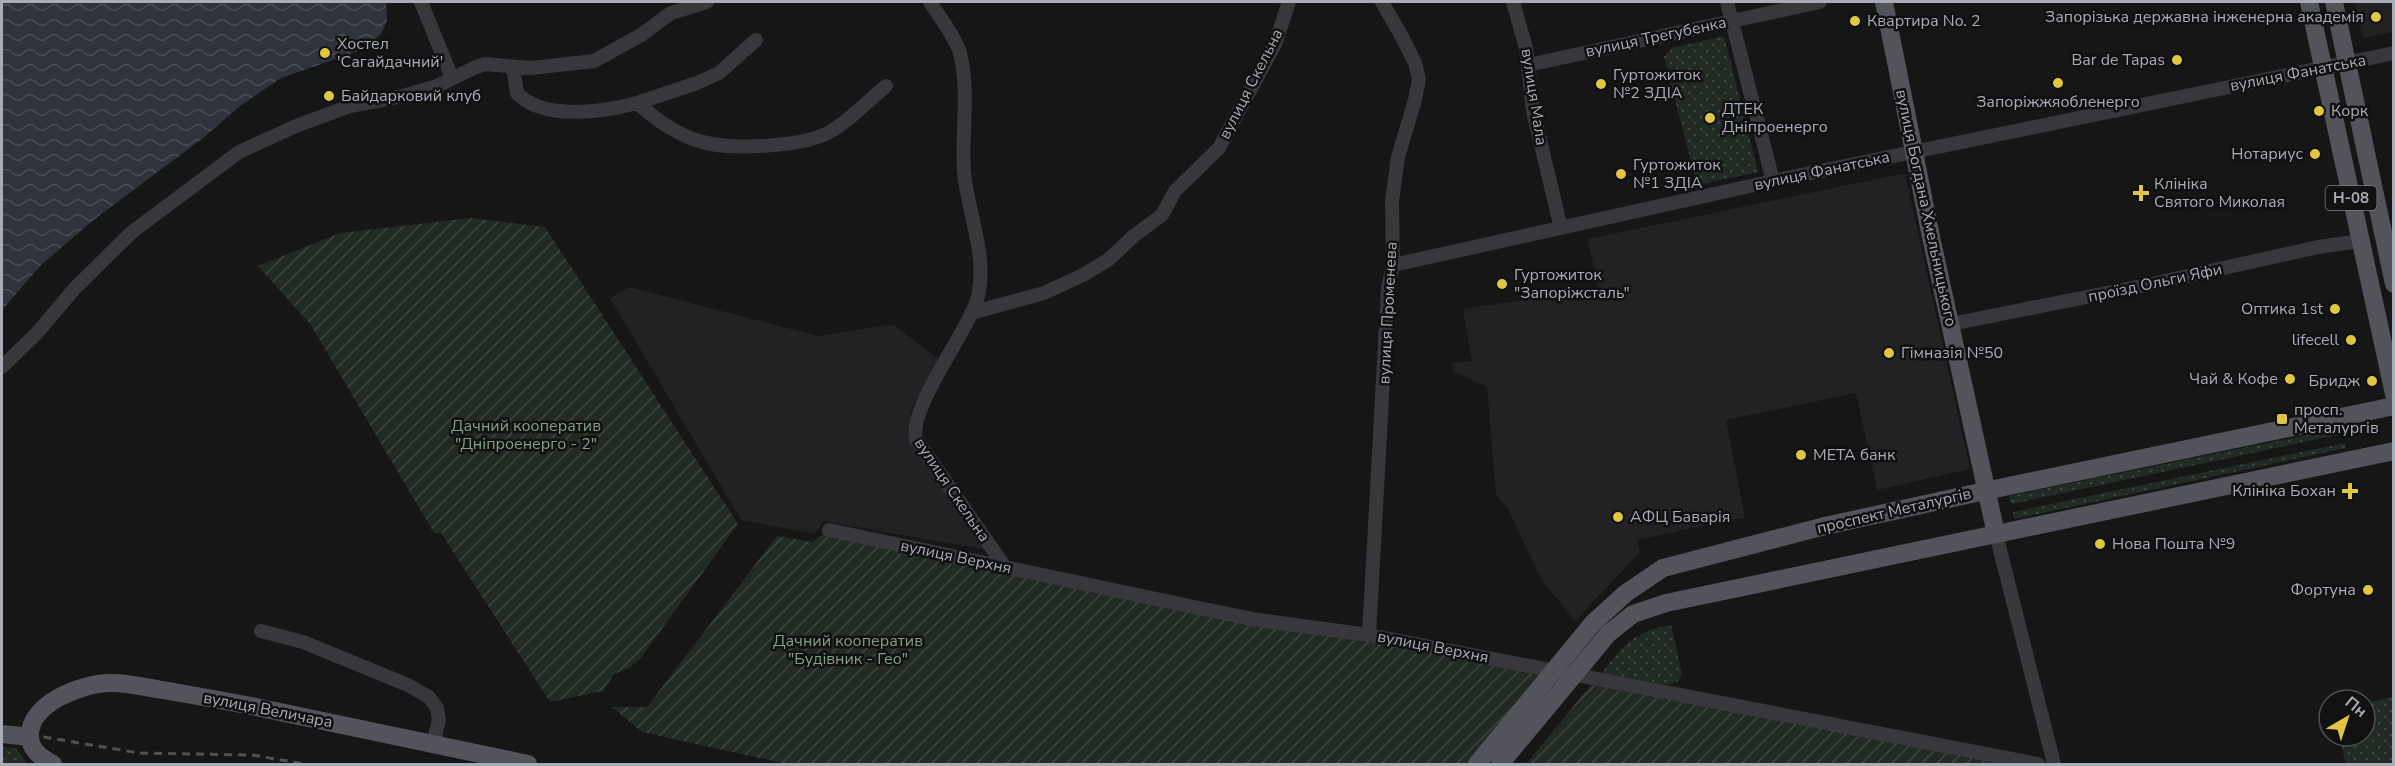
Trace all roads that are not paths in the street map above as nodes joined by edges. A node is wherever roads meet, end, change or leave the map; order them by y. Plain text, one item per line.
1 (421, 2) edge
2 (707, 2) edge
3 (930, 2) edge
4 (1289, 2) edge
5 (1382, 2) edge
6 (1513, 2) edge
7 (1727, 2) edge
8 (1820, 2) edge
9 (1884, 2) edge
10 (2309, 2) edge
11 (2334, 2) edge
12 (693, 3) edge
13 (1731, 20) junction
14 (756, 40) dead end
15 (2394, 53) edge
16 (2348, 64) junction
17 (1528, 65) junction
18 (513, 67) junction
19 (2324, 69) junction
20 (452, 78) junction
21 (886, 86) dead end
22 (637, 103) junction
23 (1915, 152) junction
24 (1773, 181) junction
25 (1561, 228) junction
26 (2360, 241) junction
27 (1393, 265) junction
28 (2394, 284) edge
29 (971, 313) junction
30 (1950, 324) junction
31 (2, 367) edge
32 (2394, 394) edge
33 (2394, 406) edge
34 (2394, 451) edge
35 (1985, 490) junction
36 (829, 530) dead end
37 (1996, 534) junction
38 (1005, 567) junction
39 (1656, 573) junction
40 (1666, 603) junction
41 (261, 631) dead end
42 (1369, 635) junction
43 (1555, 670) junction
44 (1575, 674) junction
45 (17, 736) edge
46 (433, 744) junction
47 (53, 765) edge
48 (528, 765) edge
49 (1477, 765) edge
50 (1500, 765) edge
51 (2038, 765) edge
52 (2054, 765) edge

1 - 20 street
2 - 12 street
3 - 29 street, вулиця Скельна
4 - 29 street, вулиця Скельна
5 - 27 street, вулиця Променева
6 - 17 street, вулиця Мала
7 - 13 street
8 - 13 street, вулиця Трегубенка
9 - 23 main road, вулиця Богдана Хмельницького
10 - 19 main road, Н-08
11 - 16 main road, Н-08
12 - 18 street
13 - 17 street, вулиця Трегубенка
13 - 24 street
14 - 22 street
15 - 16 street, вулиця Фанатська
16 - 19 street, вулиця Фанатська
16 - 28 main road, Н-08
17 - 25 street, вулиця Мала
18 - 20 street
18 - 22 street
19 - 23 street, вулиця Фанатська
19 - 26 main road, Н-08
20 - 31 street
21 - 22 street
23 - 24 street, вулиця Фанатська
23 - 30 main road, вулиця Богдана Хмельницького
24 - 25 street, вулиця Фанатська
25 - 27 street, вулиця Фанатська
26 - 30 street, проїзд Ольги Яфи
26 - 32 main road, Н-08
27 - 42 street, вулиця Променева
29 - 38 street, вулиця Скельна
30 - 35 main road, вулиця Богдана Хмельницького
33 - 35 main road, проспект Металургів
34 - 37 main road
35 - 37 main road, вулиця Богдана Хмельницького
35 - 39 main road, проспект Металургів
36 - 38 street, вулиця Верхня
37 - 40 main road
37 - 52 street, вулиця Богдана Хмельницького
38 - 42 street, вулиця Верхня
39 - 40 main road
39 - 43 main road, проспект Металургів
40 - 44 main road
41 - 46 street
42 - 43 street, вулиця Верхня
43 - 44 street, вулиця Верхня
43 - 49 main road, проспект Металургів
44 - 50 main road
44 - 51 street, вулиця Верхня
45 - 46 main road, вулиця Величара
45 - 47 main road
46 - 48 main road, вулиця Величара

